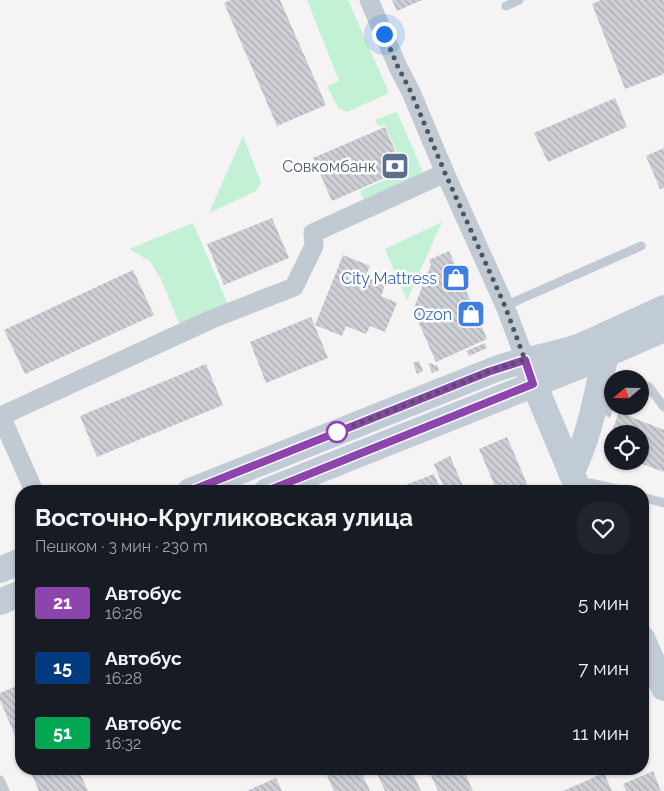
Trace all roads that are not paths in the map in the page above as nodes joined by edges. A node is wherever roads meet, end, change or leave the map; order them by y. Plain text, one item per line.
1 (369, 0) edge
2 (519, 0) edge
3 (506, 6) dead end
4 (445, 173) junction
5 (641, 246) dead end
6 (505, 306) junction
7 (664, 308) edge
8 (664, 329) edge
9 (606, 356) junction
10 (525, 360) junction
11 (533, 384) junction
12 (649, 387) edge
13 (664, 406) edge
14 (576, 483) edge
15 (31, 485) edge
16 (205, 485) edge
17 (281, 485) edge
18 (602, 485) edge
19 (649, 499) edge
20 (664, 503) edge
21 (15, 564) edge
22 (0, 570) edge
23 (15, 596) edge
24 (0, 602) edge
25 (649, 654) edge
26 (664, 688) edge
27 (0, 780) edge
28 (4, 791) edge

1 - 4 street
2 - 3 lane
4 - 6 street
4 - 15 street
5 - 6 lane
6 - 10 street
7 - 10 street
8 - 9 street
9 - 11 street
9 - 14 street
10 - 11 street
10 - 16 street
11 - 14 street
11 - 17 street
12 - 13 lane
14 - 18 lane
19 - 20 lane
21 - 22 street
23 - 24 street
25 - 26 street
27 - 28 lane

